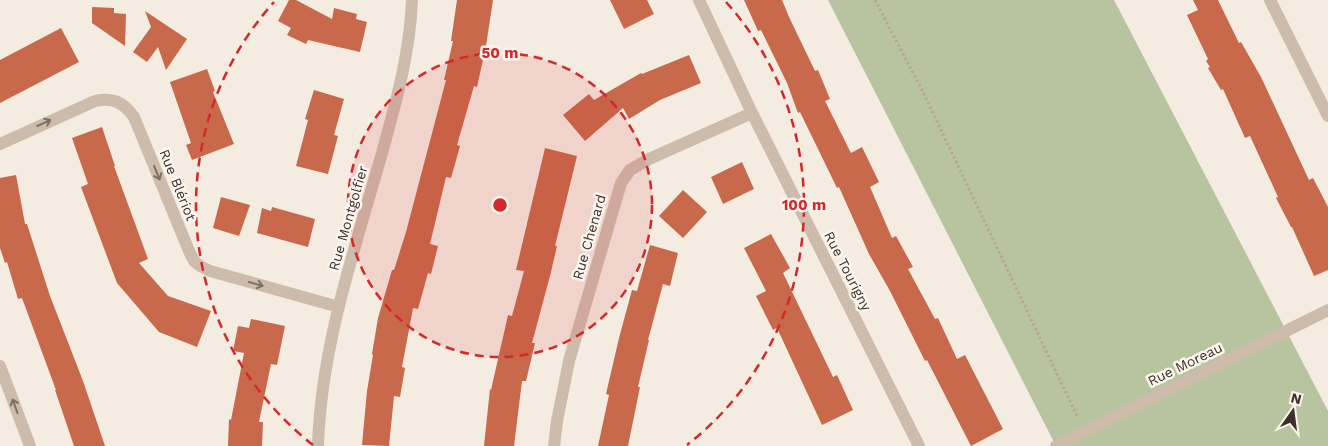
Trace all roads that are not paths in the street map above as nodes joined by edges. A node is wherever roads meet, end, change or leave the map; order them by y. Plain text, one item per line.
1 (412, 0) edge
2 (699, 0) edge
3 (1270, 0) edge
4 (752, 113) junction
5 (1328, 116) edge
6 (0, 144) edge
7 (339, 307) junction
8 (1328, 310) edge
9 (0, 366) edge
10 (30, 446) edge
11 (318, 446) edge
12 (554, 446) edge
13 (920, 446) edge
14 (1056, 446) edge

1 - 7 street, Rue Montgolfier
2 - 4 street, Rue Tourigny
3 - 5 street
4 - 12 street, Rue Chenard
4 - 13 street, Rue Tourigny
6 -> 7 street, Rue Blériot
7 - 11 street, Rue Montgolfier
8 - 14 street, Rue Moreau
10 -> 9 street

